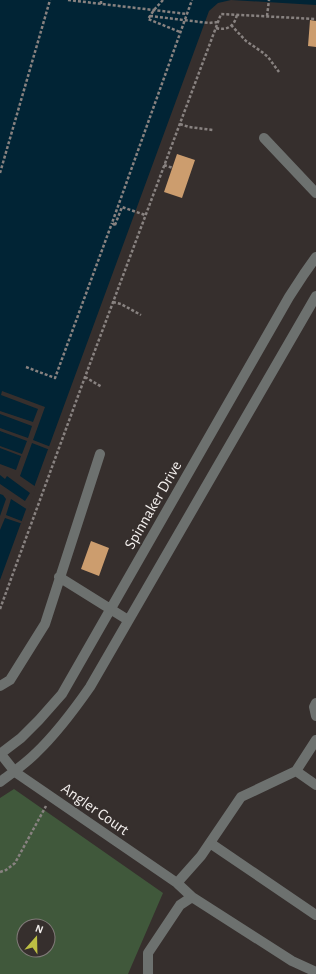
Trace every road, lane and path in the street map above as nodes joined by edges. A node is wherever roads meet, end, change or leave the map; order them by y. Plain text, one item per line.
1 (50, 0) edge
2 (68, 0) edge
3 (101, 0) edge
4 (163, 0) edge
5 (192, 0) edge
6 (269, 0) edge
7 (101, 4) junction
8 (154, 10) junction
9 (187, 14) junction
10 (237, 14) junction
11 (150, 16) junction
12 (267, 16) junction
13 (316, 19) edge
14 (218, 22) junction
15 (232, 25) junction
16 (216, 28) junction
17 (180, 32) junction
18 (279, 72) dead end
19 (180, 124) junction
20 (213, 130) dead end
21 (264, 138) dead end
22 (164, 164) junction
23 (172, 168) dead end
24 (0, 173) edge
25 (316, 193) edge
26 (145, 216) junction
27 (112, 223) junction
28 (316, 257) edge
29 (316, 296) edge
30 (113, 302) junction
31 (141, 315) dead end
32 (26, 367) dead end
33 (85, 377) junction
34 (102, 387) dead end
35 (100, 454) dead end
36 (59, 578) junction
37 (0, 609) edge
38 (110, 609) junction
39 (128, 620) junction
40 (0, 686) edge
41 (316, 703) edge
42 (316, 716) edge
43 (316, 740) edge
44 (0, 753) edge
45 (296, 771) junction
46 (15, 772) junction
47 (0, 782) edge
48 (316, 785) edge
49 (51, 796) junction
50 (210, 843) junction
51 (0, 872) edge
52 (177, 883) junction
53 (192, 897) junction
54 (316, 915) edge
55 (316, 972) edge
56 (148, 974) edge

1 - 24 path
2 - 7 path
3 - 7 path
4 - 8 path
5 - 9 path
6 - 12 path
7 - 8 path
8 - 9 path
8 - 11 path
9 - 17 path
10 - 12 path
10 - 14 path
10 - 15 path
11 - 14 path
11 - 17 path
12 - 13 path
14 - 16 path
15 - 16 path
15 - 18 path
16 - 19 path
17 - 27 path
19 - 20 path
19 - 22 path
21 - 25 street
22 - 23 path
22 - 26 path
26 - 27 path
26 - 30 path
27 - 32 path
28 - 38 street, Spinnaker Drive
29 - 39 street
30 - 31 path
30 - 33 path
33 - 34 path
33 - 37 path
35 - 36 street
36 - 38 street
36 - 40 street
38 - 39 street
38 - 44 street, Spinnaker Drive
39 - 46 street
41 - 42 street
43 - 45 street
44 - 46 street, Angler Court
45 - 48 street
45 - 50 street
46 - 47 street
46 - 49 street, Angler Court
49 - 51 path
49 - 52 street, Angler Court
50 - 52 street
50 - 54 street
52 - 53 street, Angler Court
53 - 55 street, Angler Court
53 - 56 street

